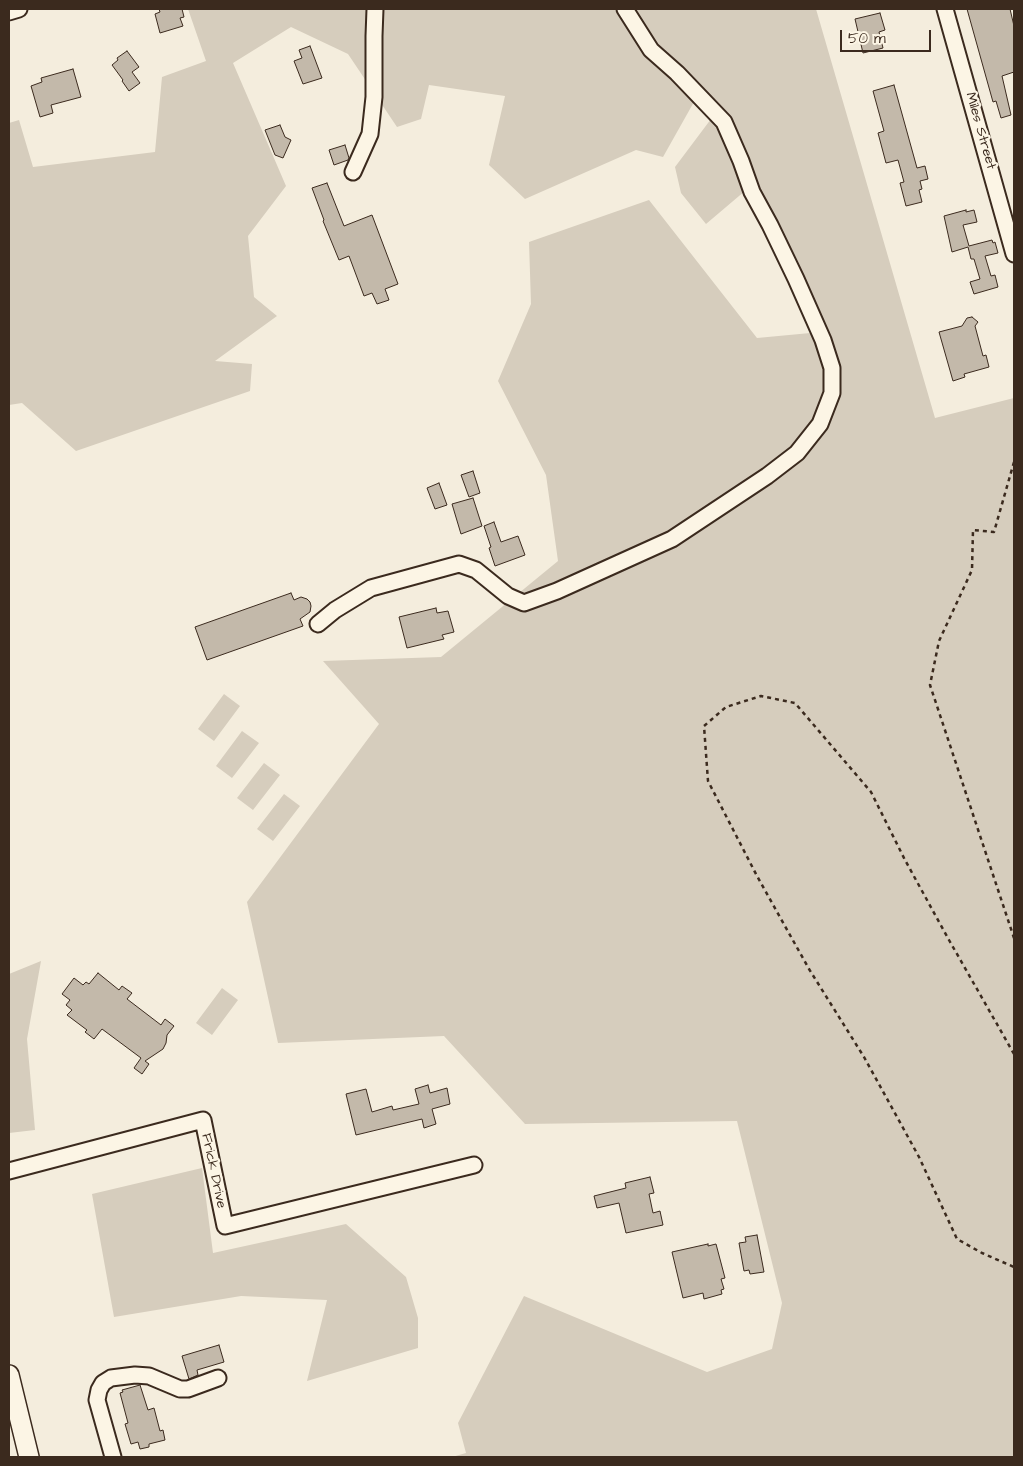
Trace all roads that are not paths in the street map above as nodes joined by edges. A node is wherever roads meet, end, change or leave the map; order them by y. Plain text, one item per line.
1 (19, 9) edge
2 (375, 9) edge
3 (625, 9) edge
4 (945, 9) edge
5 (9, 12) edge
6 (353, 172) dead end
7 (1014, 254) edge
8 (318, 624) dead end
9 (474, 1165) dead end
10 (9, 1171) edge
11 (9, 1374) edge
12 (218, 1378) dead end
13 (29, 1457) edge
14 (114, 1457) edge

1 - 5 street
2 - 6 street
3 - 8 street
4 - 7 street, Miles Street
9 - 10 street, Frick Drive
11 - 13 main road
12 - 14 street

